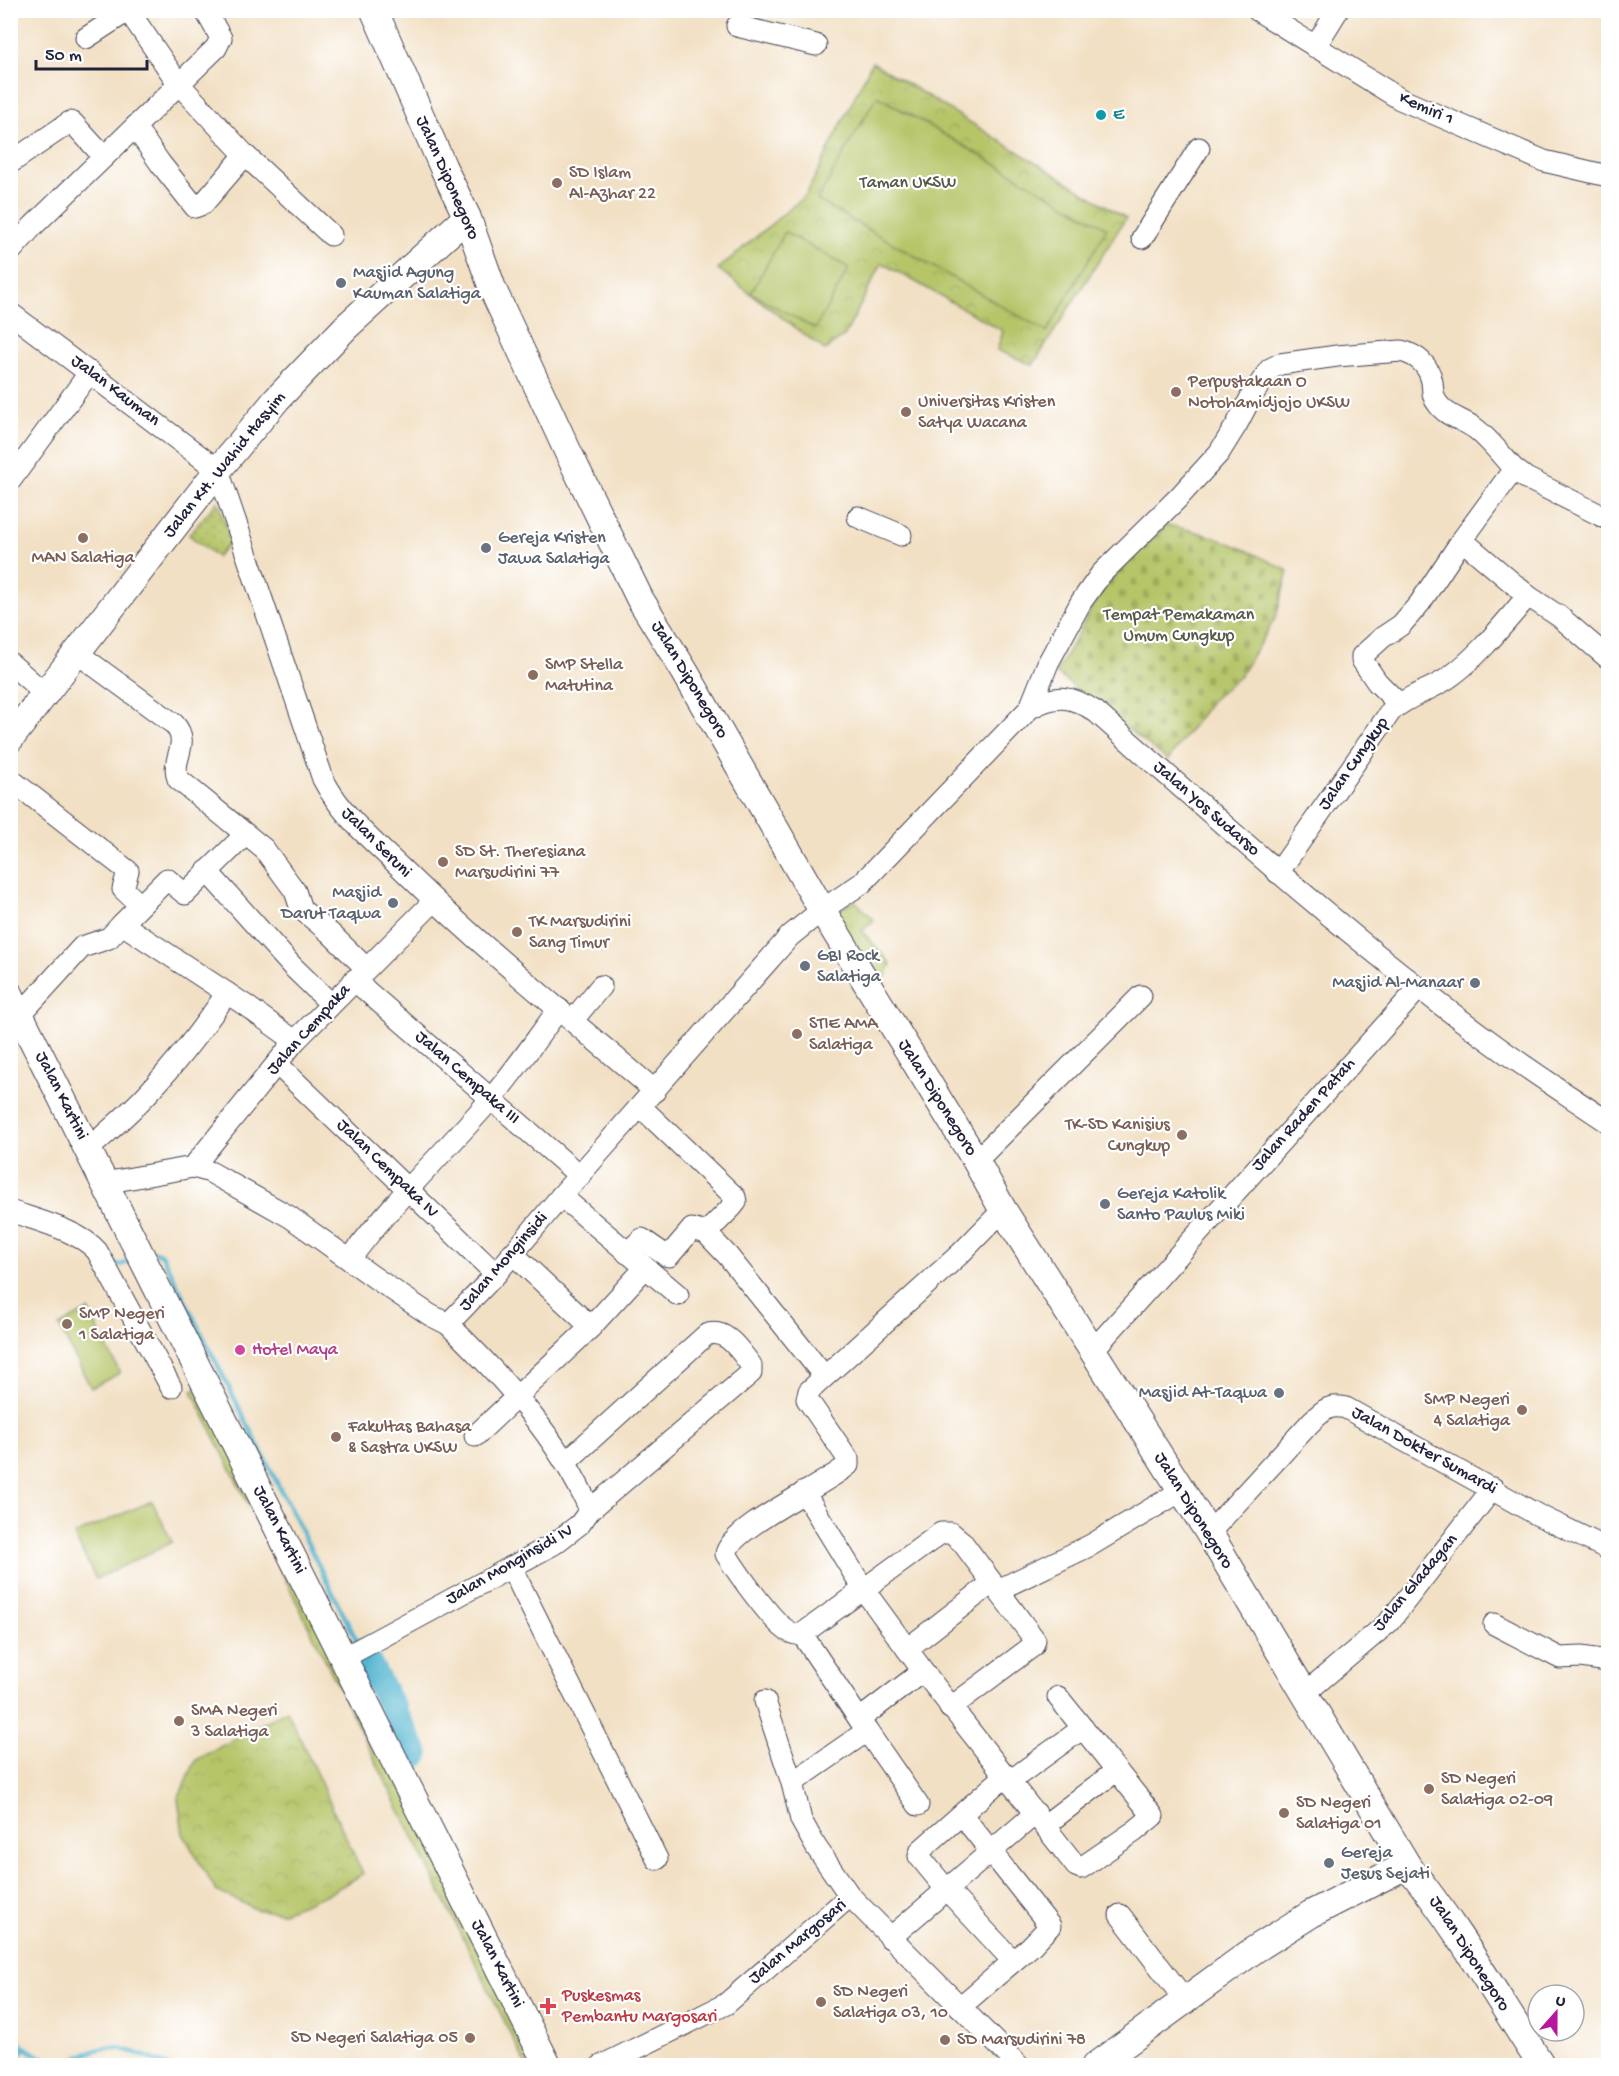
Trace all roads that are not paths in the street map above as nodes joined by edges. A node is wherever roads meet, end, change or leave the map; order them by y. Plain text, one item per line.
1 (205, 10) edge
2 (374, 10) edge
3 (1257, 10) edge
4 (1338, 10) edge
5 (128, 11) edge
6 (737, 26) dead end
7 (86, 38) dead end
8 (816, 45) dead end
9 (1315, 47) junction
10 (178, 83) junction
11 (135, 127) junction
12 (1199, 148) dead end
13 (245, 155) junction
14 (104, 157) junction
15 (10, 163) edge
16 (1608, 176) edge
17 (467, 217) junction
18 (331, 235) dead end
19 (1142, 237) dead end
20 (10, 252) edge
21 (10, 313) edge
22 (90, 372) junction
23 (1514, 469) junction
24 (218, 470) junction
25 (10, 481) edge
26 (858, 517) dead end
27 (1608, 519) edge
28 (901, 535) dead end
29 (1462, 540) junction
30 (1528, 596) junction
31 (77, 653) junction
32 (1608, 658) edge
33 (10, 663) edge
34 (45, 693) junction
35 (1399, 704) junction
36 (1030, 708) junction
37 (10, 740) edge
38 (10, 779) edge
39 (245, 835) junction
40 (207, 872) junction
41 (1278, 873) junction
42 (434, 901) junction
43 (140, 905) junction
44 (822, 910) junction
45 (122, 924) junction
46 (360, 974) junction
47 (601, 986) dead end
48 (1419, 988) junction
49 (227, 993) junction
50 (1141, 996) dead end
51 (331, 1004) junction
52 (15, 1005) edge
53 (566, 1015) junction
54 (295, 1041) junction
55 (277, 1064) junction
56 (655, 1091) junction
57 (490, 1100) junction
58 (641, 1107) junction
59 (1608, 1122) edge
60 (88, 1150) junction
61 (976, 1161) junction
62 (193, 1167) junction
63 (580, 1176) junction
64 (104, 1183) junction
65 (407, 1189) junction
66 (561, 1196) junction
67 (1003, 1210) junction
68 (10, 1211) edge
69 (706, 1233) junction
70 (512, 1253) junction
71 (627, 1253) junction
72 (350, 1259) junction
73 (645, 1268) junction
74 (496, 1274) junction
75 (678, 1295) dead end
76 (448, 1324) junction
77 (591, 1327) junction
78 (1093, 1350) junction
79 (824, 1376) junction
80 (171, 1387) dead end
81 (517, 1398) junction
82 (476, 1436) dead end
83 (566, 1462) junction
84 (1492, 1488) junction
85 (1181, 1491) junction
86 (804, 1492) junction
87 (590, 1510) junction
88 (1209, 1533) junction
89 (1608, 1549) edge
90 (511, 1567) junction
91 (995, 1587) junction
92 (864, 1590) junction
93 (1494, 1624) dead end
94 (801, 1634) junction
95 (907, 1648) junction
96 (343, 1658) junction
97 (1608, 1661) edge
98 (922, 1671) junction
99 (1304, 1694) junction
100 (1058, 1697) dead end
101 (765, 1701) dead end
102 (951, 1708) junction
103 (864, 1725) junction
104 (1083, 1728) junction
105 (1116, 1771) junction
106 (1008, 1778) junction
107 (792, 1784) junction
108 (918, 1805) dead end
109 (962, 1815) junction
110 (1040, 1819) junction
111 (1392, 1839) junction
112 (991, 1850) junction
113 (657, 1859) dead end
114 (1407, 1865) junction
115 (1377, 1881) junction
116 (946, 1889) junction
117 (1426, 1889) junction
118 (850, 1896) junction
119 (1120, 1915) dead end
120 (890, 1938) junction
121 (1013, 1961) junction
122 (1185, 2000) junction
123 (960, 2007) junction
124 (1536, 2056) edge
125 (548, 2066) edge
126 (601, 2066) edge
127 (1019, 2066) edge
128 (1095, 2066) edge
129 (1557, 2066) edge

1 - 10 street
2 - 17 main road, Jalan Diponegoro
3 - 9 street, Kemiri 1
4 - 9 street
5 - 7 street
5 - 10 street
6 - 8 street
9 - 16 street, Kemiri 1
10 - 11 street
10 - 13 street
11 - 13 street
11 - 14 street
12 - 19 street
13 - 18 street
14 - 15 street
14 - 20 street
17 - 24 main road, Jalan KH. Wahid Hasyim
17 - 44 main road, Jalan Diponegoro
21 - 22 street, Jalan Kauman
22 - 24 street, Jalan Kauman
22 - 25 street
23 - 27 street
23 - 29 street
23 - 36 street
24 - 31 main road, Jalan KH. Wahid Hasyim
24 - 42 street, Jalan Seruni
26 - 28 street
29 - 30 street
29 - 35 street
30 - 32 street
30 - 35 street, Jalan Cungkup
31 - 34 main road, Jalan KH. Wahid Hasyim
31 - 39 street, Jalan Cempaka III
33 - 34 street
34 - 37 main road, Jalan KH. Wahid Hasyim
35 - 41 street, Jalan Cungkup
36 - 41 street, Jalan Yos Sudarso
36 - 44 street, Jalan Yos Sudarso
38 - 43 street
39 - 40 street
39 - 46 street, Jalan Cempaka III
40 - 43 street
40 - 51 street
41 - 48 street, Jalan Yos Sudarso
42 - 46 street, Jalan Cempaka
42 - 53 street, Jalan Seruni
43 - 45 street
44 - 56 street, Jalan Monginsidi
44 - 61 main road, Jalan Diponegoro
45 - 49 street
45 - 52 street
46 - 51 street, Jalan Cempaka
46 - 57 street, Jalan Cempaka III
47 - 53 street
48 - 59 street, Jalan Yos Sudarso
48 - 78 street, Jalan Raden Patah
49 - 54 street
49 - 60 street
50 - 61 street
51 - 54 street, Jalan Cempaka
52 - 60 main road, Jalan Kartini
53 - 56 street, Jalan Seruni
53 - 57 street
54 - 55 street, Jalan Cempaka
55 - 62 street, Jalan Cempaka
55 - 65 street, Jalan Cempaka IV
56 - 58 street, Jalan Monginsidi
57 - 63 street, Jalan Cempaka III
57 - 65 street
58 - 63 street, Jalan Monginsidi
58 - 69 street
60 - 64 main road, Jalan Kartini
61 - 67 main road, Jalan Diponegoro
62 - 64 street
62 - 72 street, Jalan Monginsidi
63 - 66 street, Jalan Monginsidi
64 - 96 main road, Jalan Kartini
65 - 72 street
65 - 74 street, Jalan Cempaka IV
66 - 70 street, Jalan Monginsidi
66 - 71 street
67 - 78 main road, Jalan Diponegoro
67 - 79 street
68 - 80 street
69 - 71 street
69 - 79 street
70 - 74 street, Jalan Monginsidi
70 - 77 street
71 - 73 street
72 - 76 street, Jalan Monginsidi
73 - 75 street
73 - 77 street
74 - 76 street, Jalan Monginsidi
76 - 81 street, Jalan Monginsidi IV
77 - 81 street
78 - 85 main road, Jalan Diponegoro
79 - 86 street
81 - 82 street
81 - 83 street, Jalan Monginsidi IV
83 - 87 street, Jalan Monginsidi IV
83 - 87 street
84 - 88 street, Jalan Dokter Sumardi
84 - 89 street, Jalan Dokter Sumardi
84 - 99 street, Jalan Gladagan
85 - 88 main road, Jalan Diponegoro
85 - 91 street
86 - 92 street
86 - 94 street
87 - 90 street, Jalan Monginsidi IV
88 - 99 main road, Jalan Diponegoro
90 - 96 street, Jalan Monginsidi IV
90 - 113 street
91 - 92 street
91 - 95 street
91 - 102 street
92 - 94 street
92 - 95 street
93 - 97 street
94 - 103 street
95 - 98 street
96 - 125 main road, Jalan Kartini
98 - 102 street
98 - 103 street
99 - 111 main road, Jalan Diponegoro
100 - 104 street
101 - 107 street
102 - 106 street
103 - 107 street
103 - 108 street
104 - 105 street
104 - 106 street
105 - 110 street
105 - 110 street
106 - 109 street
106 - 110 street
107 - 118 street
109 - 112 street
109 - 116 street
110 - 112 street
111 - 114 main road, Jalan Diponegoro
111 - 115 main road
112 - 116 street
112 - 121 street
114 - 115 main road
114 - 117 main road, Jalan Diponegoro
115 - 117 main road
115 - 122 main road
116 - 120 street
116 - 121 street
117 - 124 main road, Jalan Diponegoro
118 - 120 street, Jalan Margosari
118 - 126 street, Jalan Margosari
119 - 122 street
120 - 123 street, Jalan Margosari
121 - 123 street
122 - 128 main road
123 - 127 street, Jalan Margosari
124 - 129 main road, Jalan Diponegoro

